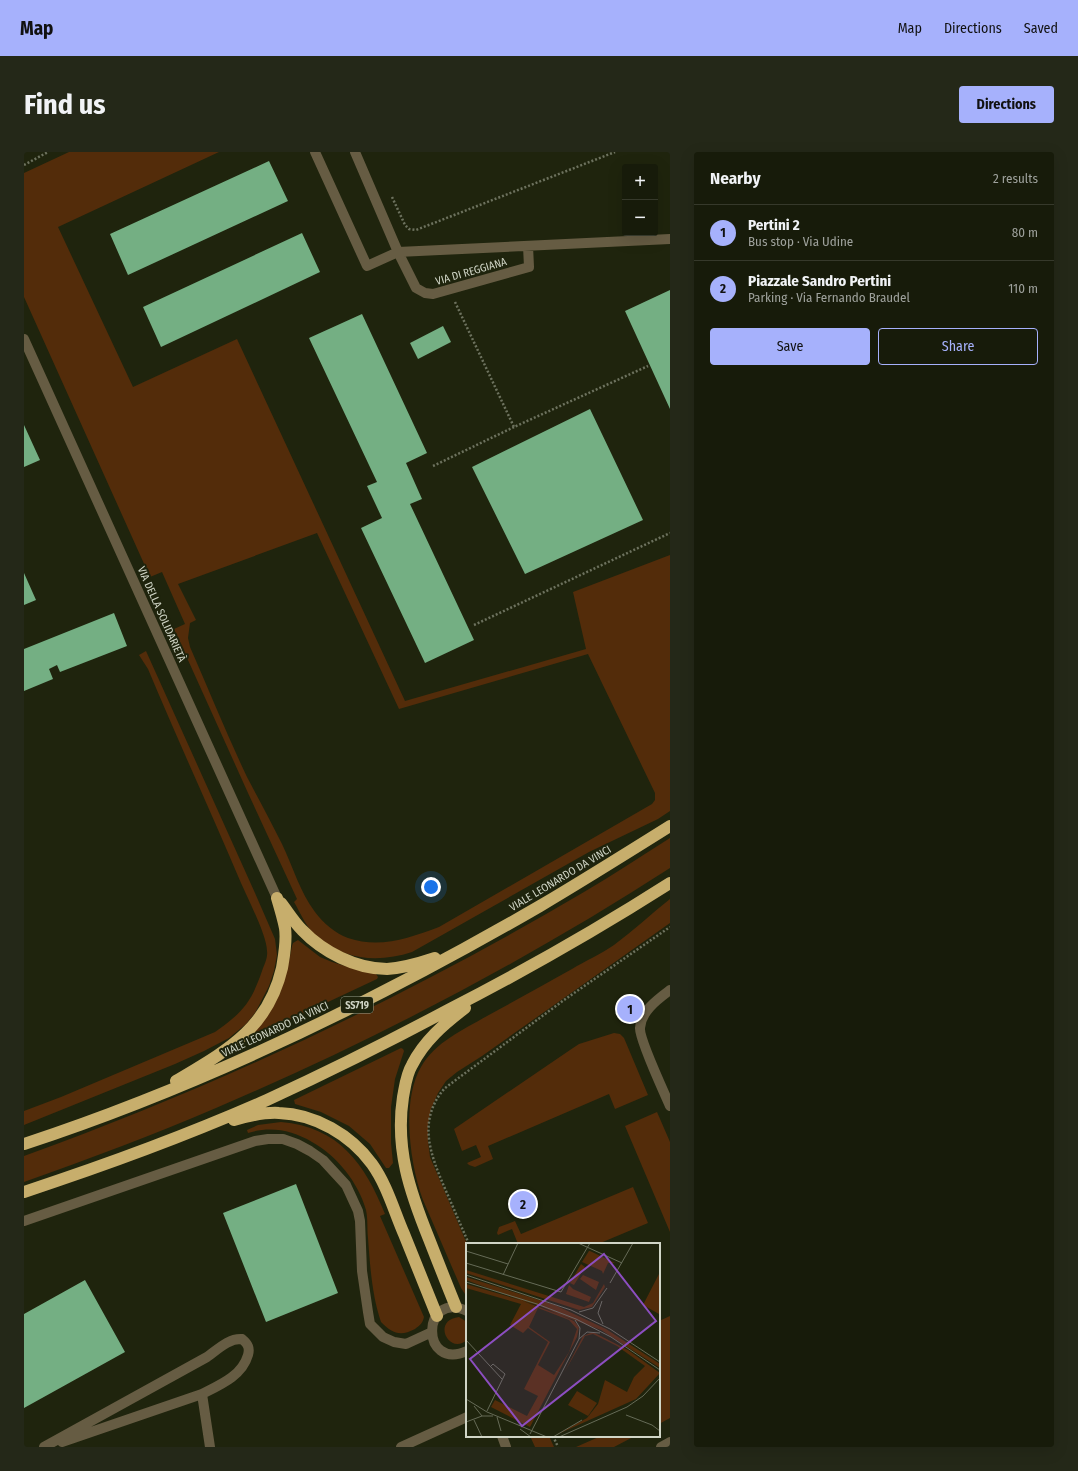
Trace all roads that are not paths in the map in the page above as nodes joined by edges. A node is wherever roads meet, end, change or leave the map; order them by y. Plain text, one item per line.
1 (315, 152) edge
2 (355, 152) edge
3 (670, 239) edge
4 (528, 246) junction
5 (398, 252) junction
6 (24, 339) edge
7 (670, 826) edge
8 (670, 883) edge
9 (278, 898) junction
10 (461, 950) junction
11 (493, 987) junction
12 (670, 990) edge
13 (137, 1104) junction
14 (670, 1106) edge
15 (190, 1131) junction
16 (24, 1144) edge
17 (24, 1192) edge
18 (24, 1222) edge
19 (461, 1309) edge
20 (437, 1316) junction
21 (432, 1332) junction
22 (466, 1351) edge
23 (202, 1394) junction
24 (466, 1417) edge
25 (502, 1437) edge
26 (670, 1442) edge
27 (44, 1447) edge
28 (48, 1447) edge
29 (210, 1447) edge
30 (401, 1447) edge
31 (506, 1447) edge
32 (661, 1447) edge

1 - 5 street
2 - 5 street, VIA DI REGGIANA
3 - 4 street, VIA DI REGGIANA
4 - 5 street, VIA DI REGGIANA
4 - 5 street, VIA DI REGGIANA
6 - 9 street, VIA DELLA SOLIDARIETÀ
7 - 10 highway, VIALE LEONARDO DA VINCI / SS719
8 - 11 highway
9 - 10 highway
9 - 13 highway
10 - 13 highway, VIALE LEONARDO DA VINCI / SS719
11 - 15 highway
11 - 19 highway
12 - 14 street
13 - 16 highway, VIALE LEONARDO DA VINCI / SS719
15 - 17 highway
15 - 20 highway
18 - 21 street
19 - 20 street
20 - 21 street
21 - 22 street
23 - 27 street
23 - 28 street
23 - 29 street
24 - 30 street
25 - 31 street
26 - 32 street

